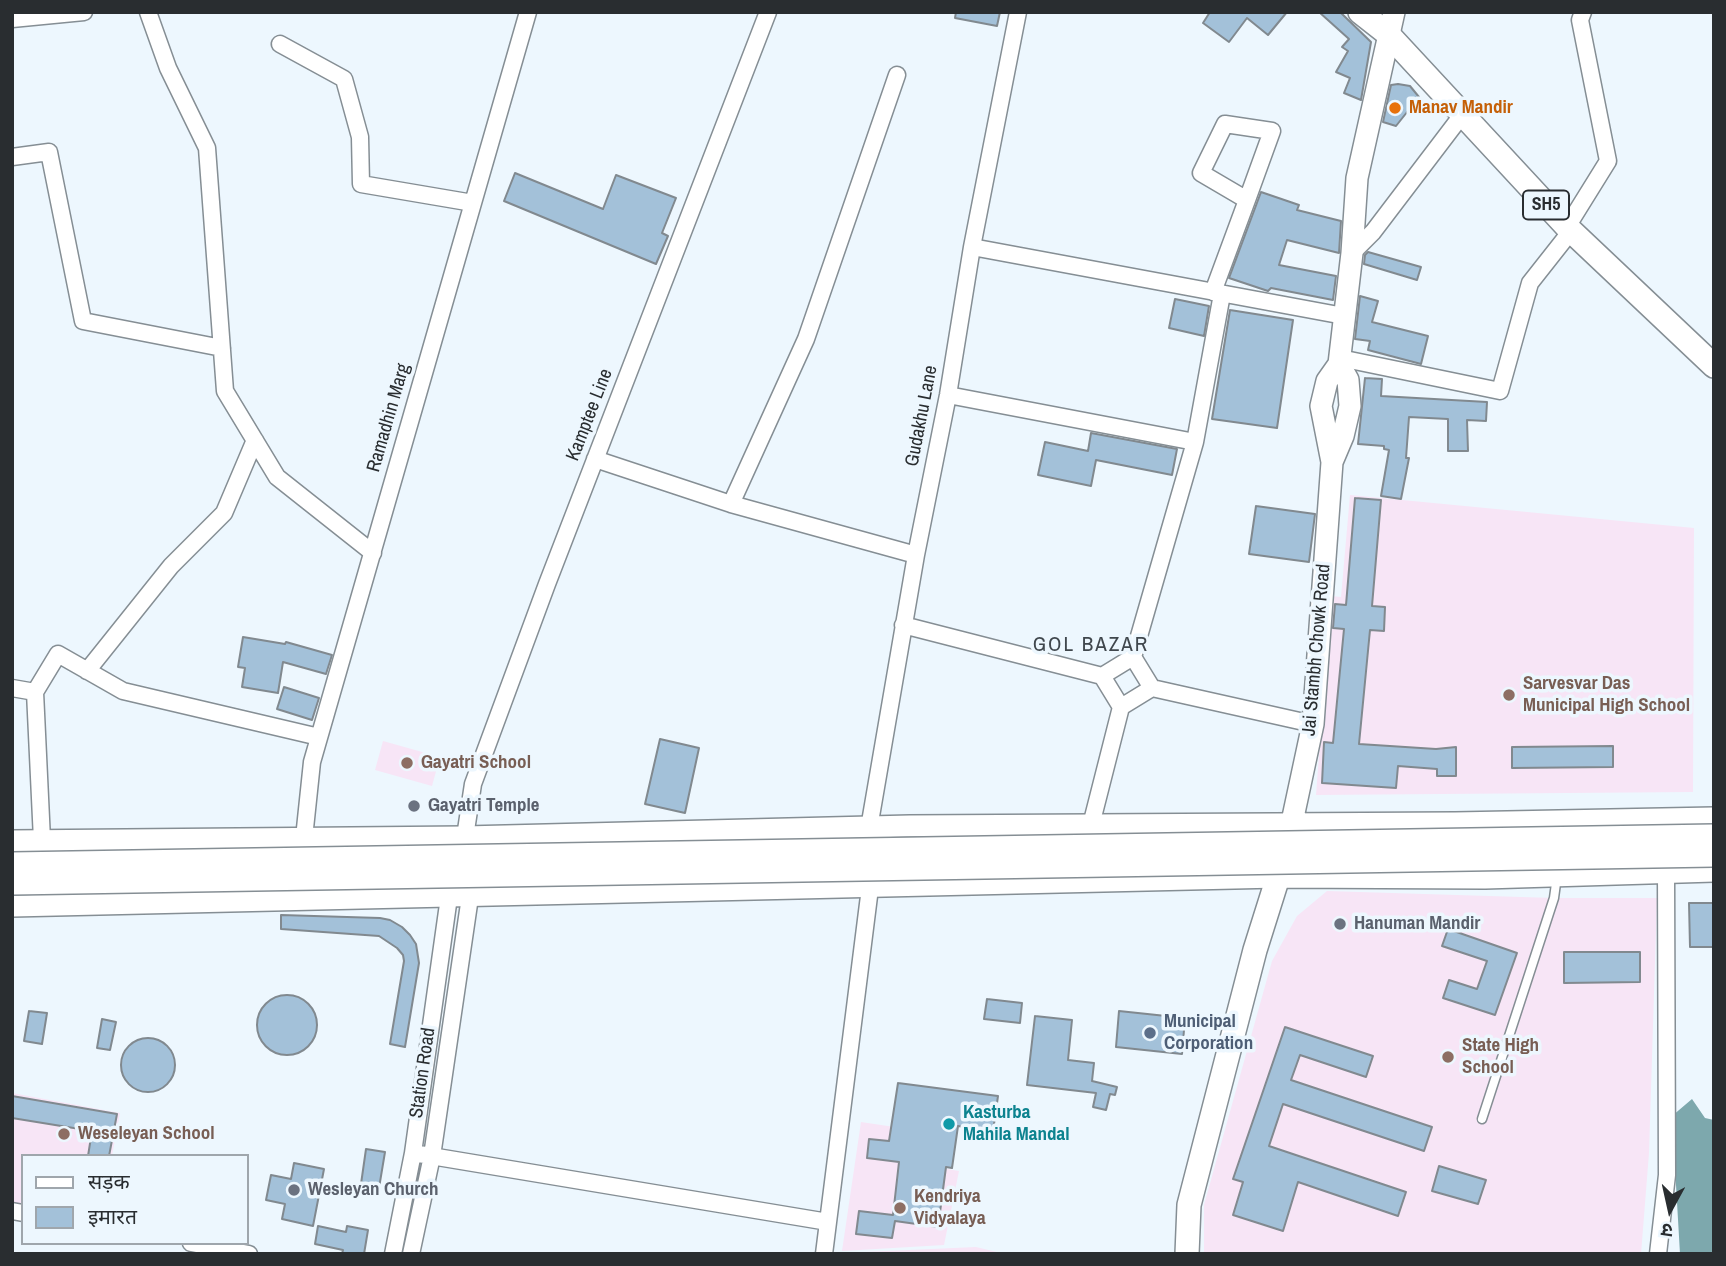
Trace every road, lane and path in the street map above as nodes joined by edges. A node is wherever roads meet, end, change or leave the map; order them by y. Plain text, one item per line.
1 (84, 12) edge
2 (148, 12) edge
3 (528, 12) edge
4 (768, 12) edge
5 (1018, 12) edge
6 (1360, 12) edge
7 (1583, 12) edge
8 (12, 19) edge
9 (1391, 23) edge
10 (280, 44) dead end
11 (897, 75) dead end
12 (1462, 115) junction
13 (12, 157) edge
14 (1247, 200) junction
15 (473, 203) junction
16 (1569, 229) junction
17 (972, 247) junction
18 (1352, 253) junction
19 (1217, 293) junction
20 (1344, 316) junction
21 (222, 348) junction
22 (1339, 361) junction
23 (1714, 366) edge
24 (948, 395) junction
25 (255, 440) junction
26 (1195, 442) junction
27 (595, 459) junction
28 (731, 505) junction
29 (373, 553) junction
30 (916, 555) junction
31 (904, 625) junction
32 (1133, 657) junction
33 (87, 671) junction
34 (1102, 676) junction
35 (12, 688) edge
36 (1152, 688) junction
37 (35, 692) junction
38 (1121, 708) junction
39 (1313, 724) junction
40 (319, 737) junction
41 (1714, 818) edge
42 (1292, 824) junction
43 (1091, 825) junction
44 (869, 828) junction
45 (1714, 836) edge
46 (466, 837) junction
47 (304, 838) junction
48 (42, 840) junction
49 (12, 841) edge
50 (1714, 855) edge
51 (12, 864) edge
52 (1714, 871) edge
53 (1666, 872) junction
54 (1557, 876) junction
55 (1278, 877) junction
56 (12, 883) edge
57 (870, 888) junction
58 (459, 897) junction
59 (12, 906) edge
60 (1482, 1119) dead end
61 (413, 1153) junction
62 (432, 1156) junction
63 (828, 1222) junction
64 (201, 1245) edge
65 (248, 1254) edge
66 (393, 1254) edge
67 (411, 1254) edge
68 (824, 1254) edge
69 (1187, 1254) edge
70 (1658, 1254) edge

1 - 8 street
2 - 21 street
3 - 15 street, Ramadhin Marg
4 - 27 street, Kamptee Line
5 - 17 street, Gudakhu Lane
6 - 9 main road, SH5
7 - 16 street
9 - 12 main road, SH5
9 - 18 street, Jai Stambh Chowk Road
10 - 15 street
11 - 28 street
12 - 16 main road, SH5
12 - 18 street
13 - 21 street
14 - 14 street
14 - 19 street
15 - 29 street, Ramadhin Marg
16 - 22 street
16 - 23 main road, SH5
17 - 19 street
17 - 24 street, Gudakhu Lane
18 - 20 street, Jai Stambh Chowk Road
19 - 20 street
19 - 26 street
20 - 22 street, Jai Stambh Chowk Road
21 - 25 street
22 - 39 street, Jai Stambh Chowk Road
24 - 26 street
24 - 30 street, Gudakhu Lane
25 - 29 street
25 - 33 street
26 - 32 street
27 - 28 street
27 - 46 street, Kamptee Line
28 - 30 street
29 - 40 street, Ramadhin Marg
30 - 31 street, Gudakhu Lane
31 - 34 street
31 - 44 street, Gudakhu Lane
32 - 34 street
32 - 36 street
33 - 37 street
33 - 40 street
34 - 38 street
35 - 37 street
36 - 38 street
36 - 39 street
37 - 48 street
38 - 43 street
39 - 42 street, Jai Stambh Chowk Road
40 - 47 street, Ramadhin Marg
41 - 42 street
42 - 43 street
42 - 55 street, Jai Stambh Chowk Road
43 - 44 street
44 - 46 street
45 - 51 main road, bridge
46 - 47 street
47 - 48 street
48 - 49 street
50 - 56 main road, bridge
52 - 53 street
53 - 54 street
53 - 70 street
54 - 55 street
54 - 60 lane
55 - 57 street
55 - 69 main road
57 - 58 street
57 - 63 street
58 - 59 street
58 - 61 street, Station Road
58 - 62 street, Station Road
61 - 62 street
61 - 66 street, Station Road
62 - 63 street
62 - 67 street, Station Road
63 - 68 street
64 - 65 street

